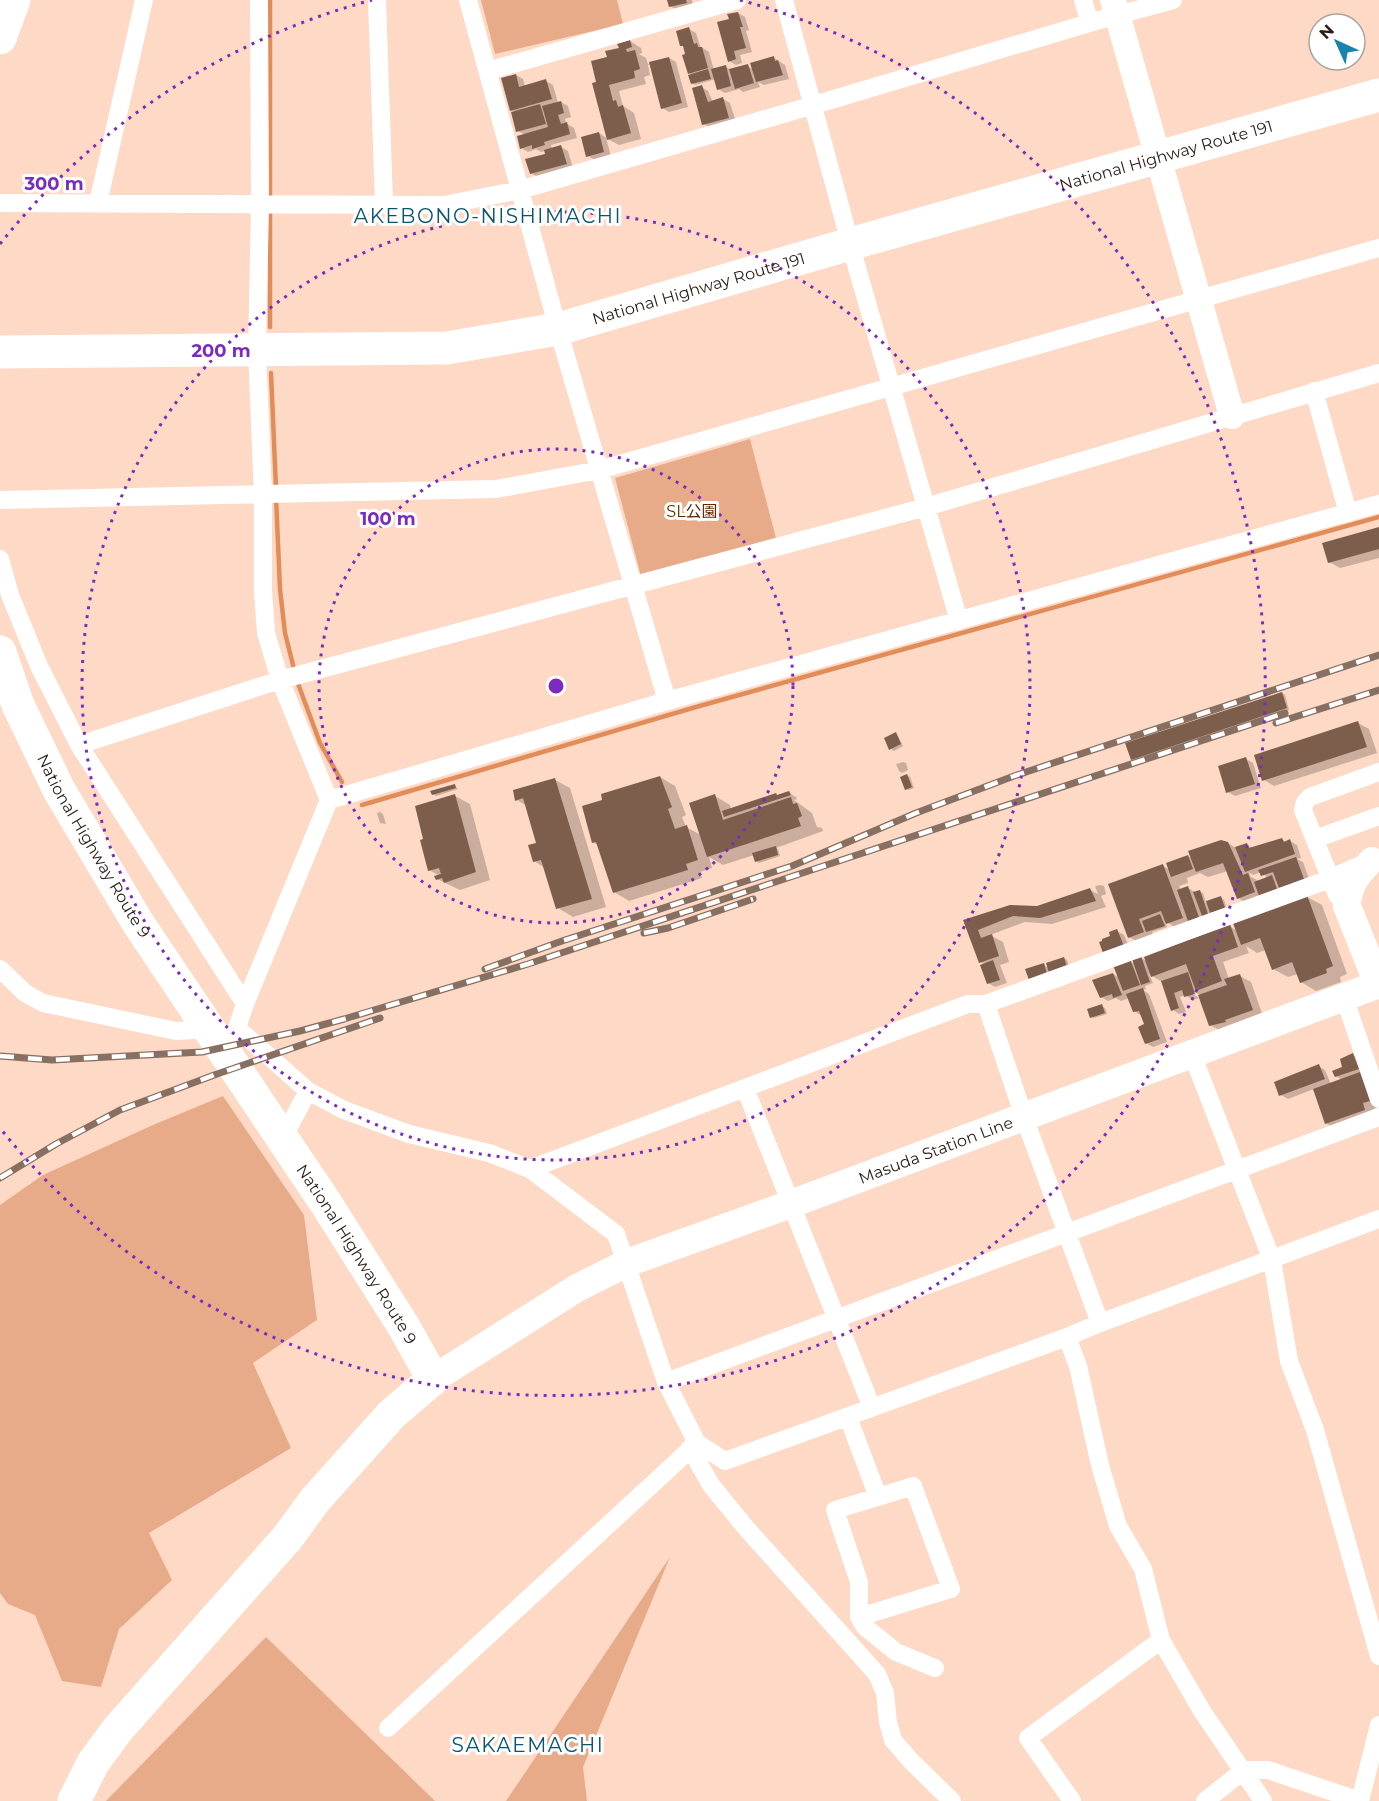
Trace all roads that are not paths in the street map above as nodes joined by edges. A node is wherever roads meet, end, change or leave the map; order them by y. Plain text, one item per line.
1 (14, 0) edge
2 (144, 0) edge
3 (259, 0) edge
4 (377, 0) edge
5 (468, 0) edge
6 (737, 0) edge
7 (1083, 0) edge
8 (1173, 0) edge
9 (788, 1) edge
10 (1115, 8) edge
11 (1090, 23) junction
12 (0, 38) edge
13 (488, 71) junction
14 (1379, 95) edge
15 (814, 105) junction
16 (1158, 159) junction
17 (520, 190) junction
18 (0, 203) edge
19 (98, 203) junction
20 (260, 204) junction
21 (384, 204) junction
22 (850, 244) junction
23 (1379, 248) edge
24 (1199, 299) junction
25 (558, 329) junction
26 (256, 351) junction
27 (0, 352) edge
28 (1379, 373) edge
29 (892, 386) junction
30 (1314, 391) junction
31 (1232, 416) junction
32 (599, 470) junction
33 (263, 496) junction
34 (0, 500) edge
35 (1379, 504) edge
36 (926, 507) junction
37 (1348, 513) junction
38 (0, 559) edge
39 (633, 585) junction
40 (960, 621) junction
41 (0, 652) edge
42 (280, 680) junction
43 (667, 701) junction
44 (79, 745) junction
45 (1379, 772) edge
46 (328, 800) junction
47 (1379, 816) edge
48 (1315, 838) junction
49 (1376, 859) edge
50 (1330, 877) junction
51 (1347, 906) junction
52 (0, 969) edge
53 (1379, 984) edge
54 (1344, 997) junction
55 (245, 1004) junction
56 (986, 1004) junction
57 (237, 1028) junction
58 (1192, 1054) junction
59 (745, 1088) junction
60 (308, 1091) junction
61 (1379, 1099) edge
62 (1024, 1117) junction
63 (1379, 1117) edge
64 (283, 1138) junction
65 (530, 1169) junction
66 (1237, 1169) junction
67 (791, 1204) junction
68 (1379, 1219) edge
69 (1066, 1232) junction
70 (1272, 1260) junction
71 (627, 1263) junction
72 (836, 1318) junction
73 (1100, 1323) junction
74 (1067, 1337) junction
75 (433, 1379) junction
76 (666, 1382) junction
77 (872, 1408) junction
78 (848, 1417) junction
79 (693, 1445) junction
80 (878, 1497) junction
81 (859, 1617) junction
82 (1161, 1640) junction
83 (1379, 1656) edge
84 (935, 1668) dead end
85 (1379, 1725) edge
86 (388, 1728) dead end
87 (1244, 1770) junction
88 (74, 1801) edge
89 (952, 1801) edge
90 (1072, 1801) edge
91 (1205, 1801) edge
92 (1263, 1801) edge

1 - 12 highway
2 - 19 street
3 - 20 street
4 - 21 street
5 - 13 street
6 - 13 street
7 - 11 street
8 - 10 street
9 - 15 street
10 - 11 street
10 - 16 street
11 - 15 street
13 - 17 street
14 - 16 highway, National Highway Route 191
15 - 17 street
15 - 22 street
16 - 22 highway, National Highway Route 191
16 - 24 street
17 - 21 street
17 - 25 street
18 - 19 street
19 - 20 street
20 - 21 street
20 - 26 street
22 - 25 highway, National Highway Route 191
22 - 29 street
23 - 24 street
24 - 29 street
24 - 31 street
25 - 26 highway, National Highway Route 191
25 - 32 street
26 - 27 highway, National Highway Route 191
26 - 33 street
28 - 30 street
29 - 32 street
29 - 36 street
30 - 31 street
30 - 37 street
31 - 36 street
32 - 33 street
32 - 39 street
33 - 34 street
33 - 42 street
35 - 37 street
36 - 39 street
36 - 40 street
37 - 40 street
38 - 44 street
39 - 42 street
39 - 43 street
40 - 43 street
41 - 64 highway, National Highway Route 9
42 - 44 street
42 - 46 street
43 - 46 street
44 - 55 street
45 - 48 street
46 - 55 street
47 - 48 street
48 - 50 street
49 - 50 street
49 - 51 street
50 - 51 street
50 - 56 street
51 - 53 main road, Masuda Station Line
52 - 57 street
53 - 54 main road, Masuda Station Line
54 - 58 main road, Masuda Station Line
54 - 61 street
55 - 57 street
56 - 59 street
56 - 62 street
57 - 60 street
58 - 62 main road, Masuda Station Line
58 - 66 street
59 - 65 street
59 - 67 street
60 - 64 street
60 - 65 street
62 - 67 main road, Masuda Station Line
62 - 69 street
63 - 66 street
64 - 75 highway, National Highway Route 9
65 - 71 street
66 - 69 street
66 - 70 street
67 - 71 main road, Masuda Station Line
67 - 72 street
68 - 70 street
69 - 72 street
69 - 73 street
70 - 73 street
70 - 83 street
71 - 75 main road, Masuda Station Line
71 - 76 street
72 - 76 street
72 - 77 street
73 - 74 street
74 - 77 street
74 - 82 street
75 - 88 highway
76 - 79 street
77 - 78 street
78 - 79 street
78 - 80 street
79 - 86 street
79 - 89 street
80 - 81 street
80 - 81 street
81 - 84 street
82 - 87 street
82 - 90 street
85 - 87 street
87 - 91 street
87 - 92 street

